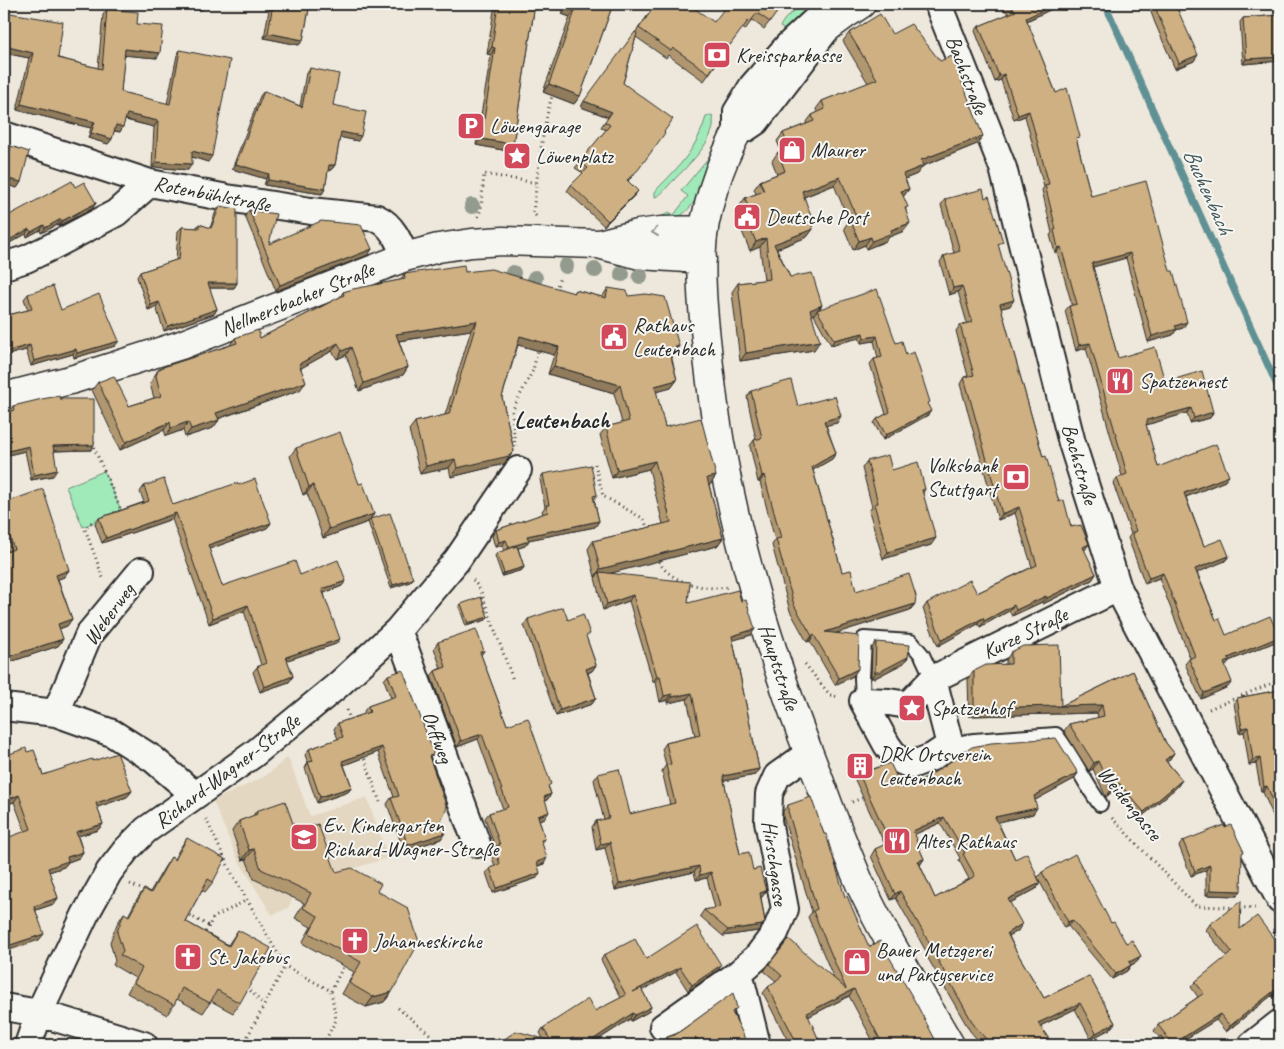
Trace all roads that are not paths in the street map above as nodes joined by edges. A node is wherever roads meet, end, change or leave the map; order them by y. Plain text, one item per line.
1 (938, 4) edge
2 (847, 8) edge
3 (4, 135) edge
4 (150, 183) junction
5 (704, 230) junction
6 (598, 244) junction
7 (404, 257) junction
8 (702, 259) junction
9 (4, 266) edge
10 (4, 396) edge
11 (518, 470) road end
12 (140, 571) dead end
13 (1118, 588) junction
14 (398, 630) junction
15 (933, 679) junction
16 (863, 701) junction
17 (4, 707) edge
18 (56, 712) junction
19 (950, 745) junction
20 (808, 754) junction
21 (195, 795) junction
22 (1100, 804) road end
23 (477, 844) dead end
24 (1271, 904) edge
25 (739, 973) junction
26 (4, 1007) edge
27 (39, 1013) junction
28 (1280, 1023) edge
29 (664, 1027) dead end
30 (28, 1045) edge
31 (144, 1045) edge
32 (757, 1045) edge
33 (950, 1045) edge
34 (1252, 1045) edge

1 - 13 street, Bachstraße
2 - 5 street, Hauptstraße
3 - 4 street, Rotenbühlstraße
4 - 7 street, Rotenbühlstraße
4 - 9 street
5 -> 6 street, Nellmersbacher Straße
5 - 8 street, Hauptstraße
6 - 7 street, Nellmersbacher Straße
6 - 8 street, Nellmersbacher Straße
7 - 10 street, Nellmersbacher Straße
8 - 20 street, Hauptstraße
11 - 14 street, Richard-Wagner-Straße
12 - 18 street, Weberweg
13 - 15 street, Kurze Straße
13 - 24 street, Bachstraße
14 - 21 street, Richard-Wagner-Straße
14 - 23 street, Orffweg
15 - 16 street
15 - 16 lane
15 - 19 street
16 - 19 street
17 - 18 street
18 - 21 street
19 - 22 lane, Weidengasse
20 - 25 street, Hirschgasse
20 - 33 street, Hauptstraße
21 - 27 street, Richard-Wagner-Straße
25 - 29 street, Hirschgasse
25 - 32 street
26 - 27 street
27 - 30 street, Richard-Wagner-Straße
27 - 31 street
28 - 34 street

